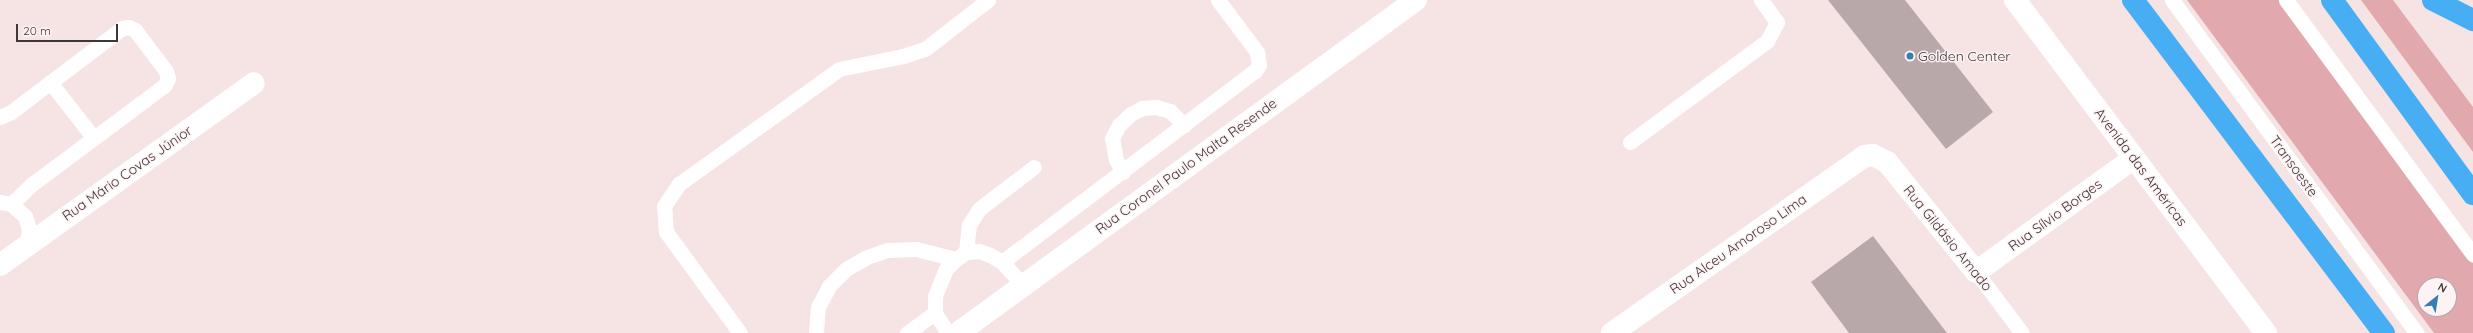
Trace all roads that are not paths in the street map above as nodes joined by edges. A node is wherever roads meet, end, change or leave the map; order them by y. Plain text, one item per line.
1 (988, 0) edge
2 (1218, 0) edge
3 (1416, 0) edge
4 (1761, 0) edge
5 (2015, 0) edge
6 (2133, 0) edge
7 (2172, 0) edge
8 (2286, 0) edge
9 (2332, 0) edge
10 (2433, 0) edge
11 (2459, 0) edge
12 (2473, 20) edge
13 (50, 82) junction
14 (254, 83) dead end
15 (0, 117) edge
16 (1184, 125) junction
17 (93, 138) junction
18 (1630, 142) dead end
19 (1865, 156) joint
20 (2134, 158) junction
21 (1034, 167) dead end
22 (1123, 172) junction
23 (2473, 194) edge
24 (6, 203) edge
25 (27, 244) junction
26 (2473, 255) edge
27 (961, 256) junction
28 (1002, 262) junction
29 (0, 264) edge
30 (1976, 272) junction
31 (1023, 285) junction
32 (935, 313) junction
33 (740, 333) edge
34 (816, 333) edge
35 (907, 333) edge
36 (948, 333) edge
37 (958, 333) edge
38 (1612, 333) edge
39 (2022, 333) edge
40 (2266, 333) edge
41 (2384, 333) edge
42 (2417, 333) edge

1 - 33 lane
2 - 16 lane
3 - 31 street, Rua Coronel Paulo Malta Resende
4 - 18 lane
5 - 20 street, Avenida das Américas
6 - 41 highway
7 - 42 lane, Transoeste
8 - 26 lane
9 - 23 highway
10 - 12 highway
11 - 12 street
13 - 15 lane
13 - 17 lane
13 - 17 lane
14 - 25 street, Rua Mário Covas Júnior
16 - 22 lane
16 - 22 lane
17 - 24 lane
19 - 30 street, Rua Gildásio Amado
19 - 38 street, Rua Alceu Amoroso Lima
20 - 30 street, Rua Sílvio Borges
20 - 40 street, Avenida das Américas
21 - 27 lane
22 - 28 lane
24 - 25 lane
25 - 29 street, Rua Mário Covas Júnior
27 - 28 lane
27 - 32 lane
27 - 34 lane
28 - 31 lane
30 - 39 lane, Rua Gildásio Amado
31 - 37 street, Rua Coronel Paulo Malta Resende
32 - 35 lane
32 - 36 lane

